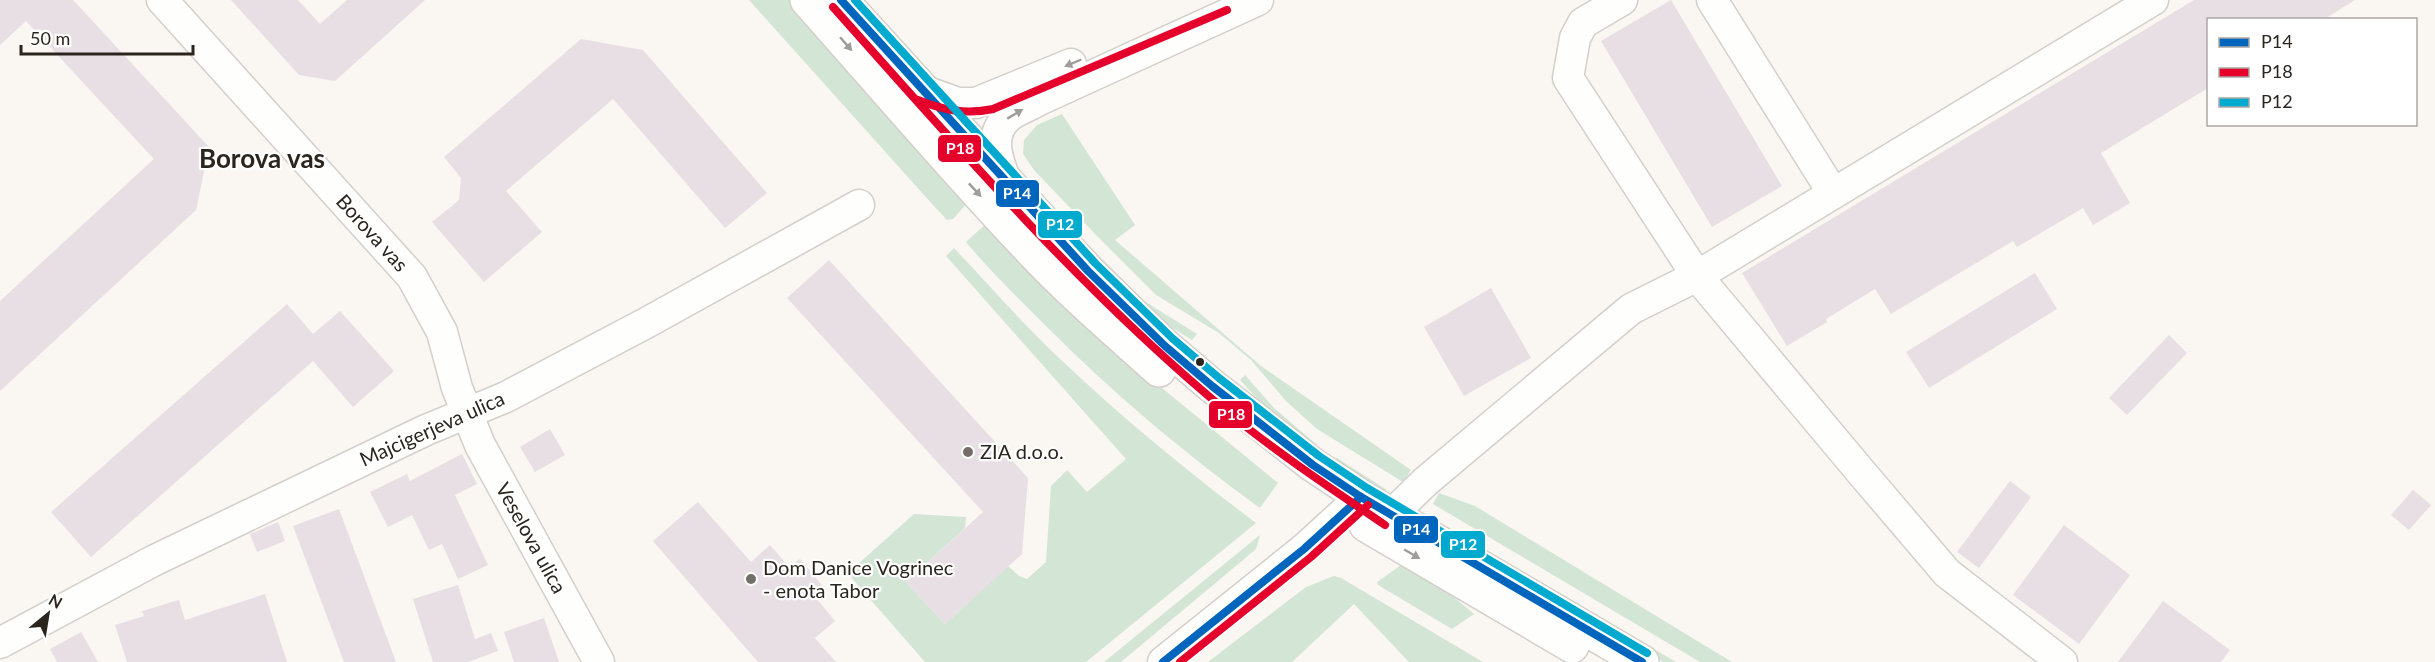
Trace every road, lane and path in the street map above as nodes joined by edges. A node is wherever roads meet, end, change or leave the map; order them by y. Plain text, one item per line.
1 (162, 0) edge
2 (807, 0) edge
3 (841, 0) edge
4 (1223, 0) edge
5 (1258, 0) edge
6 (1622, 0) edge
7 (1712, 0) edge
8 (2153, 0) edge
9 (922, 90) junction
10 (1007, 184) junction
11 (1833, 193) junction
12 (860, 205) dead end
13 (1697, 276) junction
14 (466, 412) junction
15 (1353, 505) junction
16 (1383, 523) junction
17 (0, 643) edge
18 (600, 662) edge
19 (1163, 662) edge
20 (1598, 662) edge
21 (1642, 662) edge
22 (2062, 662) edge

1 - 14 street, Borova vas
2 -> 15 main road
3 - 9 main road
4 -> 9 street
10 -> 5 street
6 - 13 street
7 - 11 street
8 - 11 street
9 - 10 main road
10 - 15 main road
11 - 13 street
12 - 14 street, Majcigerjeva ulica
13 - 16 street
13 - 22 street
14 - 17 street, Majcigerjeva ulica
14 - 18 street, Veselova ulica
15 - 16 main road
15 - 19 street
16 -> 20 main road
16 - 21 main road

